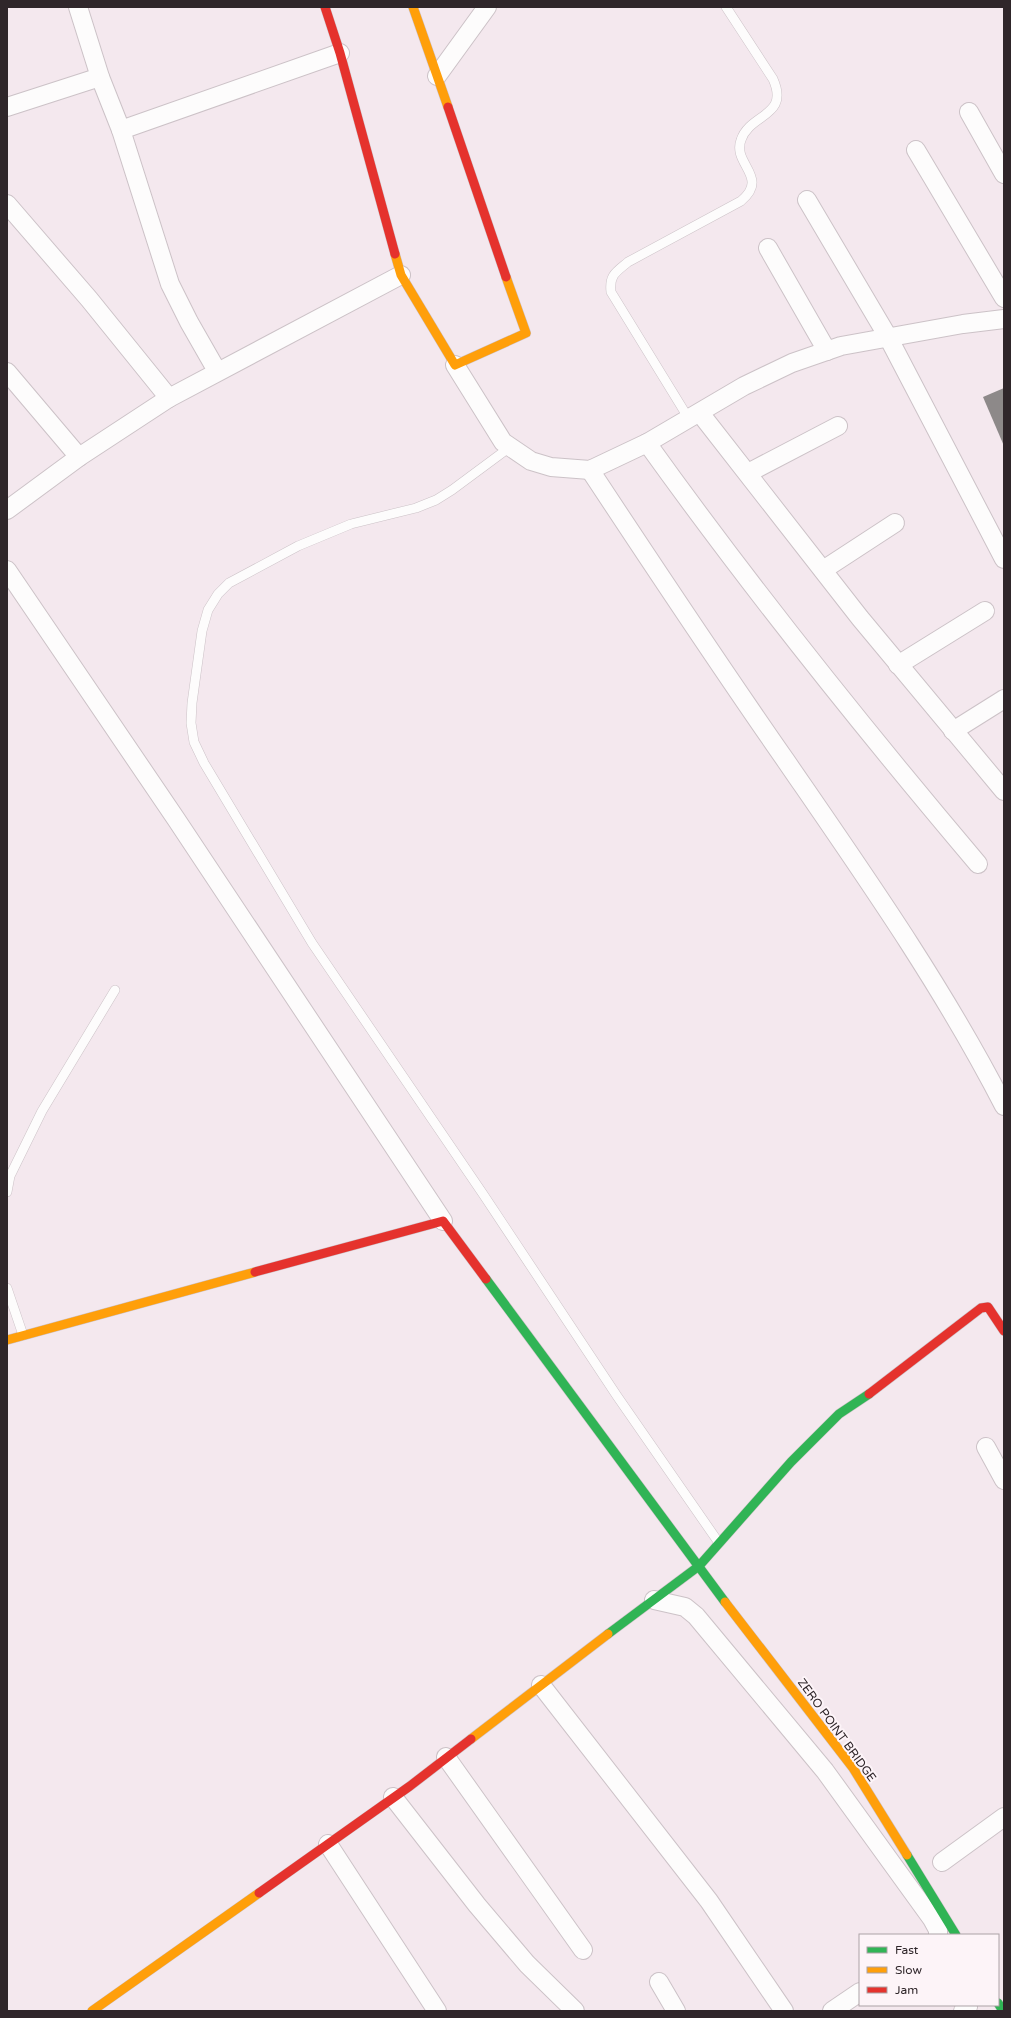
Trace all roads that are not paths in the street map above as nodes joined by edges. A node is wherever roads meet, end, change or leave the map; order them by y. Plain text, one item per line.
1 (78, 7) edge
2 (325, 7) edge
3 (413, 7) edge
4 (487, 7) edge
5 (726, 7) edge
6 (340, 53) junction
7 (437, 76) junction
8 (100, 77) junction
9 (7, 107) edge
10 (969, 112) dead end
11 (121, 130) junction
12 (916, 150) dead end
13 (1004, 174) edge
14 (807, 200) dead end
15 (7, 204) edge
16 (768, 248) dead end
17 (402, 275) junction
18 (1004, 298) edge
19 (1004, 319) edge
20 (888, 337) junction
21 (827, 351) junction
22 (455, 365) junction
23 (217, 371) junction
24 (7, 372) edge
25 (169, 398) junction
26 (694, 416) junction
27 (838, 426) dead end
28 (647, 443) junction
29 (510, 447) junction
30 (79, 457) junction
31 (590, 470) junction
32 (748, 473) junction
33 (7, 510) edge
34 (895, 523) dead end
35 (1004, 559) edge
36 (7, 570) edge
37 (823, 570) junction
38 (985, 611) dead end
39 (898, 664) junction
40 (1004, 698) edge
41 (953, 731) junction
42 (1004, 791) edge
43 (978, 864) dead end
44 (115, 990) dead end
45 (1004, 1106) edge
46 (7, 1192) edge
47 (443, 1221) junction
48 (7, 1288) edge
49 (1004, 1331) edge
50 (23, 1335) junction
51 (7, 1340) edge
52 (986, 1447) dead end
53 (1004, 1480) edge
54 (719, 1543) junction
55 (698, 1566) junction
56 (654, 1600) junction
57 (541, 1685) junction
58 (446, 1757) junction
59 (393, 1798) junction
60 (1004, 1817) edge
61 (328, 1844) junction
62 (942, 1862) dead end
63 (938, 1934) edge
64 (955, 1934) edge
65 (583, 1950) dead end
66 (659, 1982) dead end
67 (859, 1993) edge
68 (92, 2011) edge
69 (437, 2011) edge
70 (575, 2011) edge
71 (589, 2011) edge
72 (676, 2011) edge
73 (784, 2011) edge
74 (832, 2011) edge

1 - 8 street
2 - 6 street
3 - 7 street
4 - 7 street
5 - 26 lane
6 - 11 street
6 - 17 street
7 - 22 street
8 - 9 street
8 - 11 street
10 - 13 street
11 - 23 street
12 - 18 street
14 - 20 street
15 - 25 street
16 - 21 street
17 - 22 street
17 - 23 street
19 - 20 street
20 - 21 street
20 - 35 street
21 - 26 street
22 - 29 street
23 - 25 street
24 - 30 street
25 - 30 street
26 - 28 street
26 - 32 street
27 - 32 street
28 - 31 street
28 - 43 street
29 - 31 street
29 - 54 lane
30 - 33 street
31 - 45 street
32 - 37 street
34 - 37 street
36 - 47 street
37 - 39 street
38 - 39 street
39 - 41 street
40 - 41 street
41 - 42 street
44 - 46 lane
47 - 50 street
47 - 55 street, ZERO POINT BRIDGE
48 - 50 lane
49 - 54 street
50 - 51 street
52 - 53 street
54 - 55 street
55 - 56 street
55 - 64 street, ZERO POINT BRIDGE
56 - 57 street
56 - 63 street
57 - 58 street
57 - 73 street
58 - 59 street
58 - 65 street
59 - 61 street
59 - 70 street
60 - 62 street
61 - 68 street
61 - 69 street
66 - 72 street
67 - 74 street
70 - 71 street

